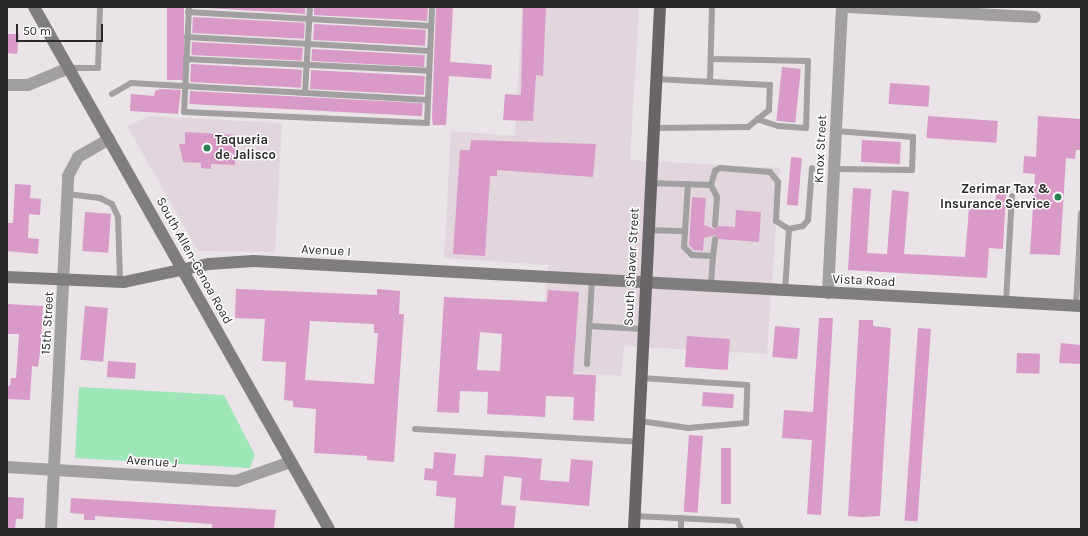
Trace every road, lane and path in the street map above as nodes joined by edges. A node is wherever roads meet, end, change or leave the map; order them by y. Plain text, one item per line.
1 (34, 7) edge
2 (100, 7) edge
3 (310, 7) edge
4 (432, 7) edge
5 (660, 7) edge
6 (712, 7) edge
7 (842, 7) edge
8 (848, 7) edge
9 (188, 10) edge
10 (1035, 17) dead end
11 (309, 19) junction
12 (431, 26) junction
13 (187, 37) junction
14 (308, 44) junction
15 (430, 51) junction
16 (186, 59) junction
17 (711, 59) junction
18 (307, 65) junction
19 (69, 68) junction
20 (429, 71) junction
21 (656, 79) junction
22 (710, 82) junction
23 (7, 86) edge
24 (185, 86) junction
25 (112, 94) dead end
26 (306, 94) junction
27 (428, 100) junction
28 (757, 119) junction
29 (654, 128) junction
30 (836, 131) junction
31 (109, 139) junction
32 (812, 168) dead end
33 (834, 169) junction
34 (651, 183) junction
35 (688, 184) junction
36 (711, 185) junction
37 (67, 194) junction
38 (1012, 196) dead end
39 (1081, 214) edge
40 (715, 226) dead end
41 (789, 229) junction
42 (648, 230) junction
43 (685, 231) junction
44 (715, 239) dead end
45 (713, 256) junction
46 (183, 270) junction
47 (1079, 273) edge
48 (7, 277) edge
49 (64, 280) junction
50 (592, 280) junction
51 (120, 282) junction
52 (645, 283) junction
53 (711, 286) junction
54 (785, 291) junction
55 (828, 293) junction
56 (1006, 302) junction
57 (1079, 306) edge
58 (589, 326) junction
59 (643, 329) junction
60 (587, 364) dead end
61 (641, 378) junction
62 (640, 422) junction
63 (415, 429) dead end
64 (638, 442) junction
65 (291, 462) junction
66 (7, 467) edge
67 (54, 469) junction
68 (635, 516) junction
69 (681, 518) junction
70 (327, 528) edge
71 (51, 529) edge
72 (634, 529) edge
73 (681, 529) edge
74 (741, 529) edge

1 - 19 street, South Allen-Genoa Road
2 - 19 lane
3 - 11 lane
4 - 12 lane
5 - 21 main road, South Shaver Street
6 - 17 lane
7 - 30 street, Knox Street
8 - 10 street
9 - 11 lane
9 - 13 lane
11 - 12 lane
11 - 14 lane
12 - 15 lane
13 - 14 lane
13 - 16 lane
14 - 15 lane
14 - 18 lane
15 - 20 lane
16 - 18 lane
16 - 24 lane
17 - 22 lane
17 - 28 lane
18 - 20 lane
18 - 26 lane
19 - 23 street
19 - 31 street, South Allen-Genoa Road
20 - 27 lane
21 - 22 lane
21 - 29 main road, South Shaver Street
22 - 28 lane
24 - 25 lane
24 - 26 lane
24 - 27 lane
26 - 27 lane
28 - 29 lane
29 - 34 main road, South Shaver Street
30 - 33 street, Knox Street
30 - 33 lane
31 - 37 street, 15th Street
31 - 46 street, South Allen-Genoa Road
32 - 41 lane
33 - 55 street, Knox Street
34 - 35 lane
34 - 42 main road, South Shaver Street
35 - 36 lane
35 - 43 lane
36 - 40 lane
36 - 41 lane
37 - 49 street, 15th Street
37 - 51 lane
38 - 56 lane
39 - 47 lane
41 - 54 lane
42 - 43 lane
42 - 52 main road, South Shaver Street
43 - 45 lane
44 - 45 lane
45 - 53 lane
46 - 50 street, Avenue I
46 - 51 street, Avenue I
46 - 65 street, South Allen-Genoa Road
47 - 57 lane
48 - 49 street, Avenue I
49 - 51 street, Avenue I
49 - 67 street, 15th Street
50 - 52 street, Avenue I
50 - 58 lane
52 - 53 street, Vista Road
52 - 59 main road, South Shaver Street
53 - 54 street, Vista Road
54 - 55 street, Vista Road
55 - 56 street, Vista Road
56 - 57 street, Vista Road
58 - 59 lane
58 - 60 lane
59 - 61 main road, South Shaver Street
61 - 62 main road, South Shaver Street
61 - 62 lane
62 - 64 main road, South Shaver Street
63 - 64 lane
64 - 68 main road, South Shaver Street
65 - 67 street, Avenue J
65 - 70 street, South Allen-Genoa Road
66 - 67 street, Avenue J
67 - 71 street, 15th Street
68 - 69 lane
68 - 72 main road, South Shaver Street
69 - 73 lane
69 - 74 lane

